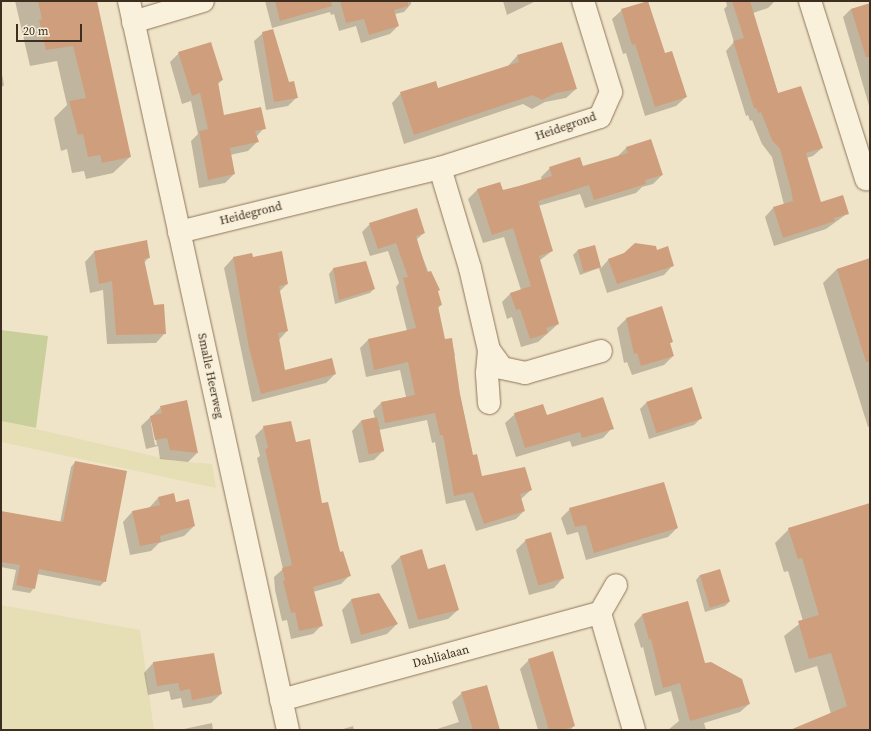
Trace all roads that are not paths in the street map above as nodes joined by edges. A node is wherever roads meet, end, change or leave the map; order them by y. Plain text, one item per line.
1 (203, 1) edge
2 (583, 1) edge
3 (810, 1) edge
4 (131, 11) edge
5 (440, 168) junction
6 (866, 179) dead end
7 (179, 232) junction
8 (489, 350) junction
9 (601, 351) dead end
10 (489, 403) dead end
11 (616, 585) dead end
12 (600, 613) junction
13 (281, 700) junction
14 (288, 730) edge
15 (634, 730) edge

1 - 4 street, Smalle Heerweg
2 - 5 street, Heidegrond
3 - 6 street
4 - 7 street, Smalle Heerweg
5 - 7 street, Heidegrond
5 - 8 street
7 - 13 street, Smalle Heerweg
8 - 9 street
8 - 10 street
11 - 12 street
12 - 13 street, Dahlialaan
12 - 15 street
13 - 14 street, Smalle Heerweg

